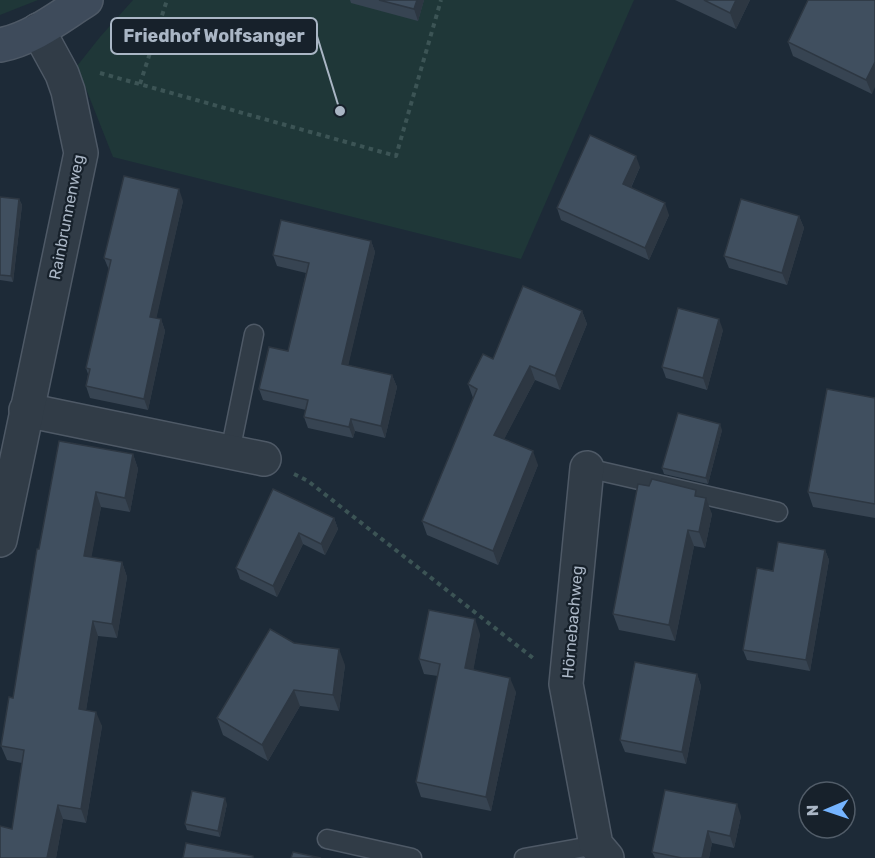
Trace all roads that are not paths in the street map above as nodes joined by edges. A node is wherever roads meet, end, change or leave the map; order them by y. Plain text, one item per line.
1 (86, 0) edge
2 (38, 30) junction
3 (0, 45) edge
4 (254, 334) dead end
5 (26, 410) junction
6 (230, 452) junction
7 (264, 459) road end
8 (587, 468) joint
9 (778, 512) dead end
10 (0, 540) edge
11 (327, 839) dead end
12 (602, 851) edge
13 (412, 858) edge
14 (524, 858) edge

1 - 2 street
2 - 3 street
2 - 5 street, Rainbrunnenweg
4 - 6 lane
5 - 6 street
5 - 10 street, Rainbrunnenweg
6 - 7 street
8 - 9 lane
8 - 12 street, Hörnebachweg
11 - 13 lane
12 - 14 lane, Hörnebachweg

